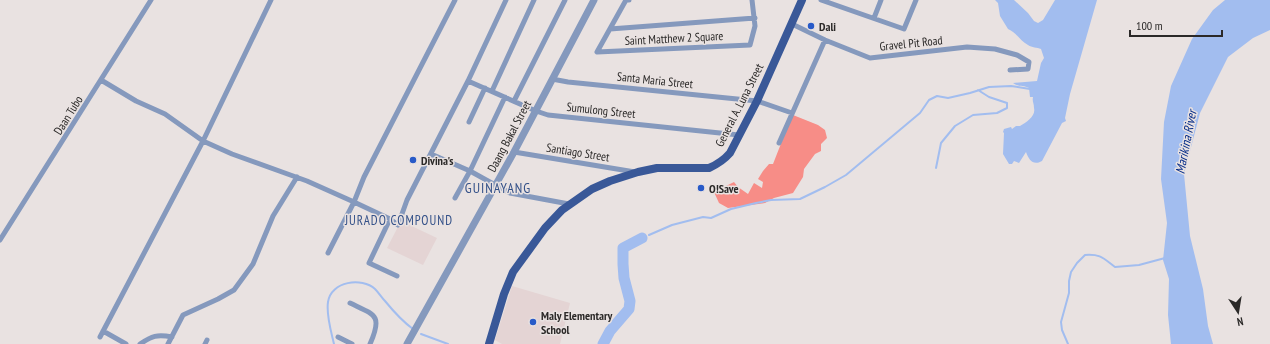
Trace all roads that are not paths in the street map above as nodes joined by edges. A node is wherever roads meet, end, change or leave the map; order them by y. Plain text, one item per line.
1 (151, 0) edge
2 (272, 0) edge
3 (455, 0) edge
4 (506, 0) edge
5 (534, 0) edge
6 (565, 0) edge
7 (594, 0) edge
8 (629, 0) edge
9 (752, 0) edge
10 (802, 0) edge
11 (821, 0) edge
12 (881, 0) edge
13 (916, 0) edge
14 (754, 18) junction
15 (874, 18) junction
16 (792, 24) junction
17 (610, 29) junction
18 (825, 40) junction
19 (1010, 70) dead end
20 (552, 79) junction
21 (101, 80) junction
22 (468, 81) junction
23 (485, 88) junction
24 (492, 91) junction
25 (506, 97) junction
26 (757, 100) junction
27 (514, 101) junction
28 (536, 111) junction
29 (792, 113) junction
30 (469, 122) dead end
31 (739, 135) junction
32 (203, 141) junction
33 (779, 143) dead end
34 (514, 152) junction
35 (431, 154) junction
36 (470, 172) junction
37 (638, 172) junction
38 (297, 177) junction
39 (495, 185) junction
40 (455, 198) dead end
41 (354, 202) junction
42 (569, 204) junction
43 (390, 219) junction
44 (0, 240) edge
45 (328, 253) dead end
46 (397, 276) dead end
47 (350, 303) dead end
48 (103, 331) junction
49 (100, 337) dead end
50 (172, 337) junction
51 (338, 337) dead end
52 (126, 344) edge
53 (140, 344) edge
54 (168, 344) edge
55 (352, 344) edge
56 (370, 344) edge
57 (407, 344) edge
58 (489, 344) edge

1 - 21 street, Daan Tubo
2 - 32 street
3 - 41 street
4 - 22 street
5 - 24 street
6 - 27 street
7 - 20 street, Daang Bakal Street
8 - 17 street, Saint Matthew 2 Square
9 - 14 street, Saint Matthew 2 Square
10 - 16 main road, General A. Luna Street
11 - 15 street
12 - 15 street
13 - 15 street
14 - 17 street, Saint Matthew 2 Square
14 - 17 street, Saint Matthew 2 Square
16 - 18 street, Gravel Pit Road
16 - 26 main road, General A. Luna Street
18 - 19 street, Gravel Pit Road
18 - 29 street
20 - 26 street, Santa Maria Street
20 - 28 street, Daang Bakal Street
21 - 32 street
21 - 44 street, Daan Tubo
22 - 23 street, Sumulong Street
22 - 35 street
23 - 24 street, Sumulong Street
23 - 30 street
24 - 25 street, Sumulong Street
25 - 27 street, Sumulong Street
25 - 36 street
26 - 29 street, Santa Maria Street
26 - 31 main road, General A. Luna Street
27 - 28 street, Sumulong Street
28 - 31 street, Sumulong Street
28 - 34 street, Daang Bakal Street
29 - 33 street
31 - 37 main road, General A. Luna Street
32 - 38 street
32 - 48 street
34 - 37 street, Santiago Street
34 - 39 street, Daang Bakal Street
35 - 36 street
35 - 43 street
36 - 39 street
36 - 40 street
37 - 42 main road, General A. Luna Street
38 - 41 street
38 - 50 street
39 - 42 street
39 - 57 street, Daang Bakal Street
41 - 43 street
41 - 45 street
42 - 58 main road, General A. Luna Street
43 - 46 street
47 - 56 street
48 - 49 street
48 - 52 street
50 - 53 street
50 - 54 street
51 - 55 street

